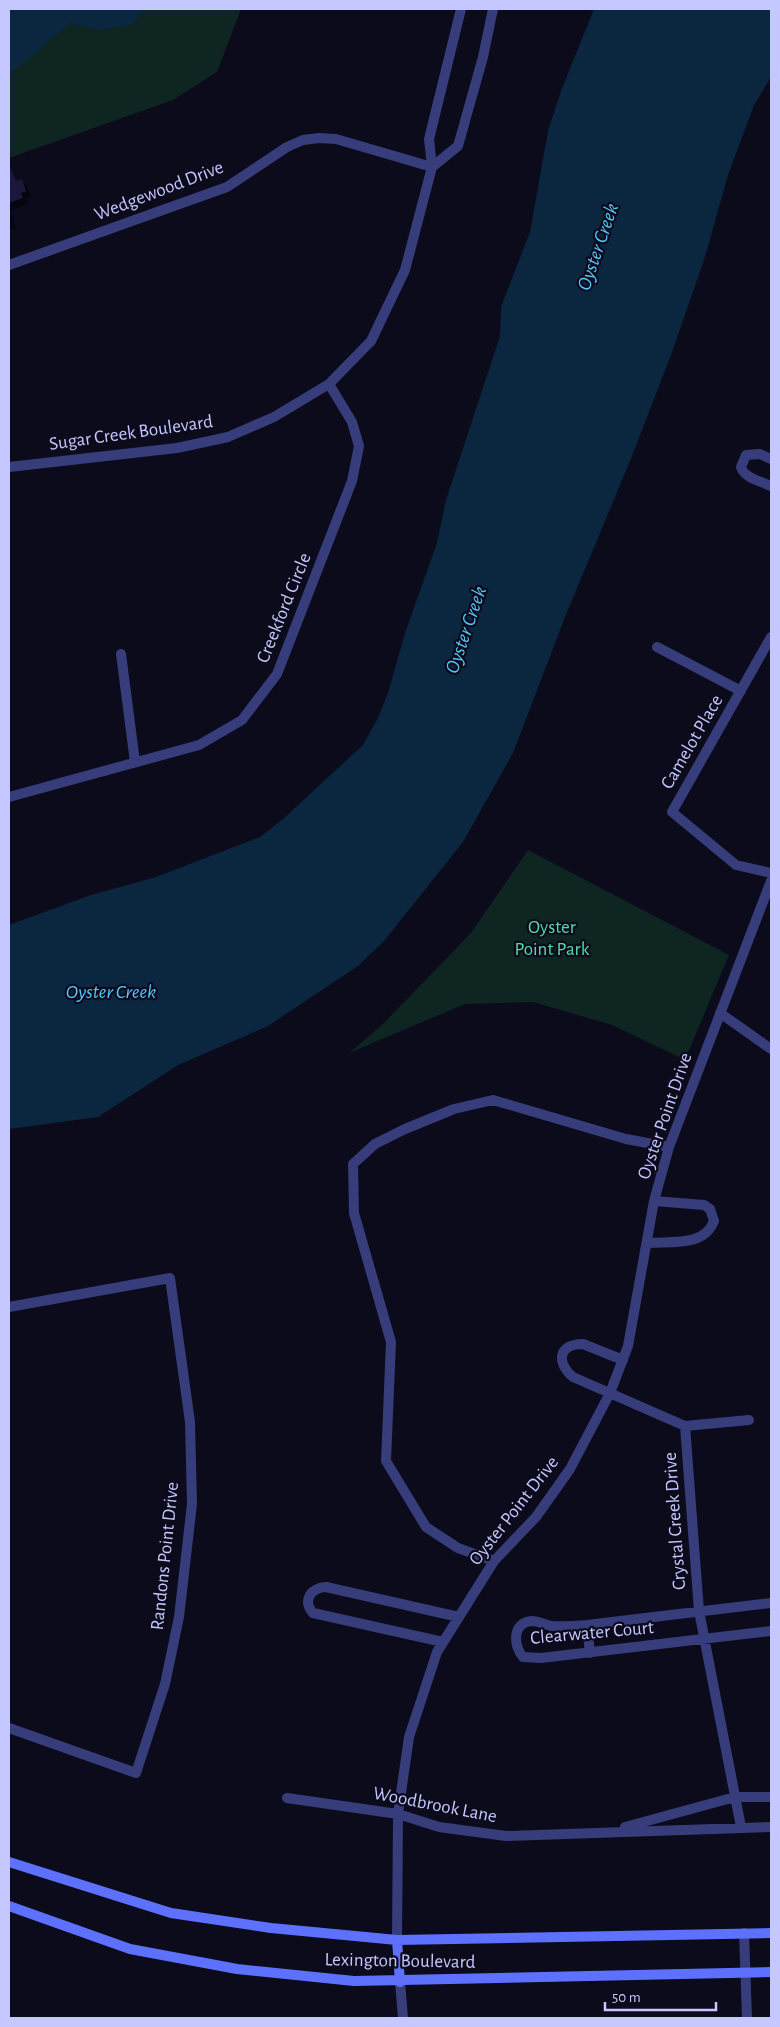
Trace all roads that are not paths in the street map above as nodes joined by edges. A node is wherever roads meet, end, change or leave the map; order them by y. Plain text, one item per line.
1 (461, 9) edge
2 (493, 9) edge
3 (432, 167) junction
4 (9, 265) edge
5 (329, 384) junction
6 (771, 459) edge
7 (9, 467) edge
8 (771, 486) edge
9 (771, 637) edge
10 (656, 647) dead end
11 (120, 654) dead end
12 (742, 691) junction
13 (135, 762) junction
14 (9, 797) edge
15 (771, 873) edge
16 (771, 881) edge
17 (720, 1013) junction
18 (771, 1049) edge
19 (669, 1146) junction
20 (654, 1201) junction
21 (648, 1243) junction
22 (9, 1307) edge
23 (623, 1360) junction
24 (610, 1393) junction
25 (749, 1420) dead end
26 (685, 1426) junction
27 (494, 1562) junction
28 (771, 1603) edge
29 (699, 1611) junction
30 (459, 1616) junction
31 (587, 1625) junction
32 (771, 1631) edge
33 (703, 1641) junction
34 (443, 1642) junction
35 (590, 1653) junction
36 (9, 1728) edge
37 (735, 1797) junction
38 (771, 1797) edge
39 (287, 1798) dead end
40 (398, 1814) junction
41 (741, 1827) junction
42 (771, 1827) edge
43 (607, 1832) junction
44 (9, 1862) edge
45 (9, 1906) edge
46 (744, 1933) junction
47 (771, 1933) edge
48 (397, 1940) junction
49 (771, 1972) edge
50 (746, 1973) junction
51 (400, 1982) junction
52 (403, 2018) edge
53 (747, 2018) edge

1 - 3 street, Sugar Creek Boulevard
2 - 3 street
3 - 4 street, Wedgewood Drive
3 - 5 street, Sugar Creek Boulevard
5 - 7 street, Sugar Creek Boulevard
5 - 13 street, Creekford Circle
6 - 8 street
9 - 12 street, Camelot Place
10 - 12 street
11 - 13 street
12 - 15 street, Camelot Place
13 - 14 street, Creekford Circle
16 - 17 street, Oyster Point Drive
17 - 18 street
17 - 19 street, Oyster Point Drive
19 - 20 street, Oyster Point Drive
19 - 27 street
20 - 21 street, Oyster Point Drive
20 - 21 street
21 - 23 street, Oyster Point Drive
22 - 36 street, Randons Point Drive
23 - 24 street, Oyster Point Drive
23 - 24 street, Crystal Creek Drive
24 - 26 street, Crystal Creek Drive
24 - 27 street, Oyster Point Drive
25 - 26 street
26 - 29 street, Crystal Creek Drive
27 - 30 street, Oyster Point Drive
28 - 29 street, Clearwater Court
29 - 31 street, Clearwater Court
29 - 33 street, Crystal Creek Drive
30 - 34 street, Oyster Point Drive
30 - 34 street
31 - 35 street
31 - 35 street, Clearwater Court
32 - 33 street, Clearwater Court
33 - 35 street, Clearwater Court
33 - 37 street, Crystal Creek Drive
34 - 40 street, Oyster Point Drive
37 - 38 street, Woodbrook Lane
37 - 41 street, Crystal Creek Drive
37 - 43 street, Woodbrook Lane
39 - 40 street, Woodbrook Lane
40 - 43 street, Woodbrook Lane
40 - 48 street, Oyster Point Drive
41 - 42 street, Woodbrook Lane
41 - 43 street, Woodbrook Lane
44 - 48 main road, Lexington Boulevard
45 - 51 main road, Lexington Boulevard
46 - 47 main road, Lexington Boulevard
46 - 48 main road, Lexington Boulevard
46 - 50 street
48 - 51 main road
49 - 50 main road, Lexington Boulevard
50 - 51 main road, Lexington Boulevard
50 - 53 street
51 - 52 street

